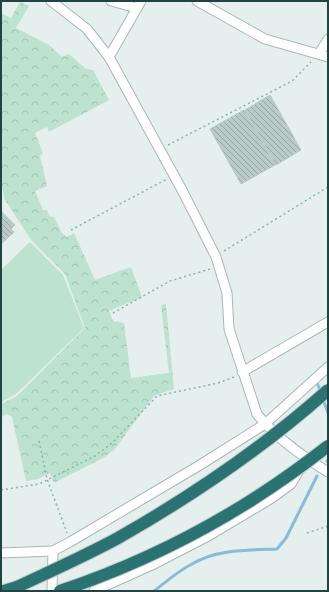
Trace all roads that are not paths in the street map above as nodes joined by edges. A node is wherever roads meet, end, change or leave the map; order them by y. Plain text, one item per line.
1 (51, 1) edge
2 (111, 1) edge
3 (197, 1) edge
4 (139, 4) edge
5 (328, 40) edge
6 (324, 56) edge
7 (109, 57) junction
8 (328, 322) edge
9 (328, 366) edge
10 (242, 372) junction
11 (328, 390) edge
12 (265, 424) junction
13 (328, 446) edge
14 (306, 459) junction
15 (328, 472) edge
16 (53, 551) junction
17 (1, 553) edge
18 (4, 591) edge
19 (52, 591) edge
20 (60, 591) edge
21 (94, 591) edge

1 - 7 street
2 - 4 street
3 - 6 street
4 - 7 street
5 - 6 street
7 - 10 street
8 - 10 street
9 - 12 street
10 - 12 street
11 - 18 highway, bridge
12 - 14 street
12 - 16 street
13 - 20 highway, bridge
14 - 15 street
14 - 21 street
16 - 17 street
16 - 19 street

